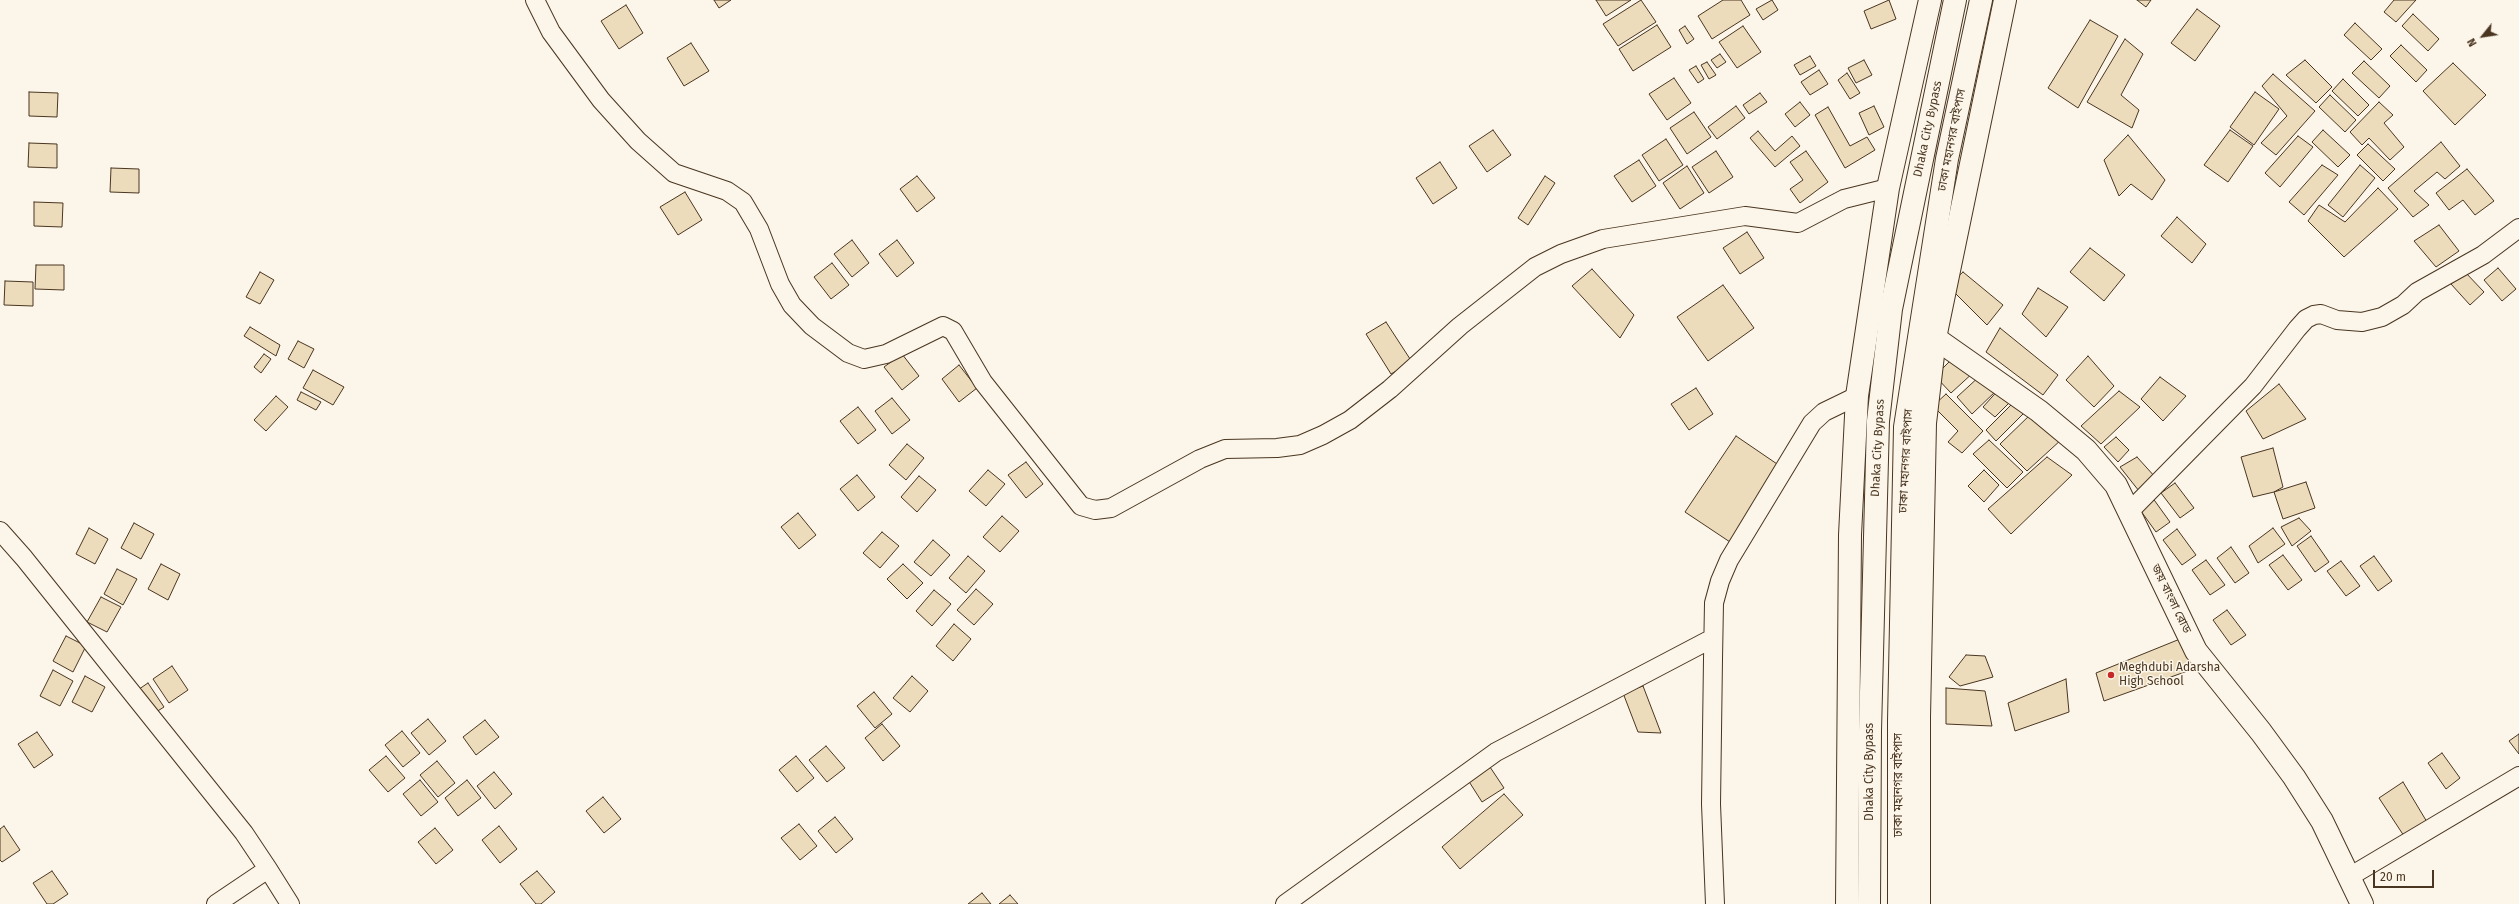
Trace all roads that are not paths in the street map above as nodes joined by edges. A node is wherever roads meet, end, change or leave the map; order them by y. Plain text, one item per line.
1 (535, 0) edge
2 (1930, 0) edge
3 (1955, 0) edge
4 (1981, 0) edge
5 (2005, 0) edge
6 (1888, 188) junction
7 (2519, 228) edge
8 (1935, 338) junction
9 (1857, 396) junction
10 (2129, 512) junction
11 (0, 531) edge
12 (1713, 638) junction
13 (2519, 776) edge
14 (268, 869) junction
15 (2349, 876) junction
16 (216, 904) edge
17 (290, 904) edge
18 (1285, 904) edge
19 (1715, 904) edge
20 (1847, 904) edge
21 (1869, 904) edge
22 (1899, 904) edge
23 (1919, 904) edge
24 (2362, 904) edge

1 - 6 street
2 - 6 main road
3 - 21 main road, Dhaka City Bypass
4 - 22 main road, ঢাকা মহানগর বাইপাস
5 - 8 main road
6 - 9 main road
7 - 10 street
8 - 10 main road, জয় বাংলা রোড
8 - 23 main road
9 - 12 street
9 - 20 main road
10 - 15 main road, জয় বাংলা রোড
11 - 14 street
12 - 18 street
12 - 19 street
13 - 15 street
14 - 16 street
14 - 17 street
15 - 24 main road, জয় বাংলা রোড

